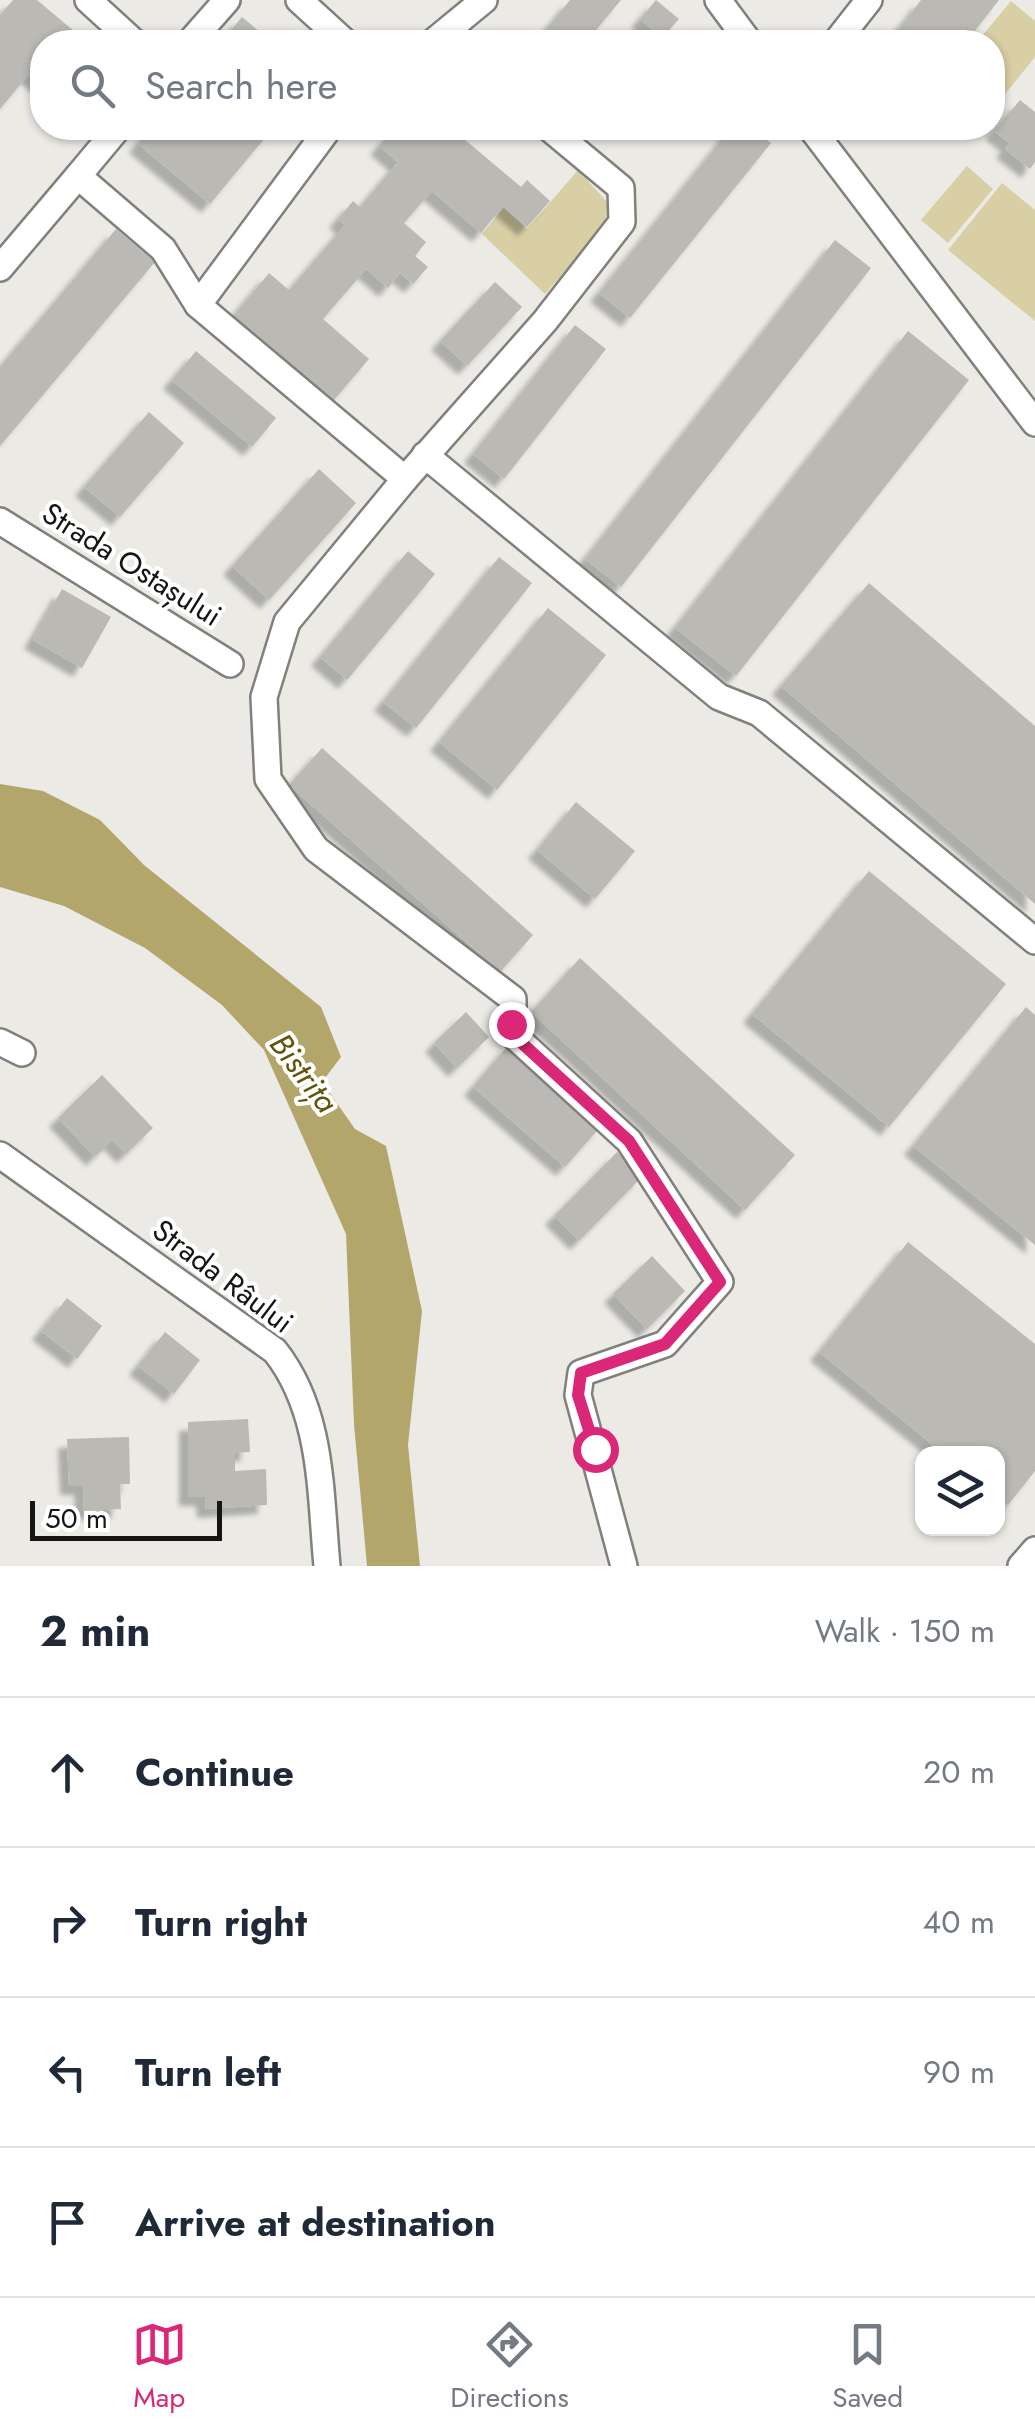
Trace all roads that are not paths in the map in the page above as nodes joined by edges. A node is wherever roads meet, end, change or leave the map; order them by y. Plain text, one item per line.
1 (88, 0) edge
2 (227, 0) edge
3 (299, 0) edge
4 (484, 0) edge
5 (718, 0) edge
6 (869, 0) edge
7 (121, 30) edge
8 (201, 30) edge
9 (332, 30) edge
10 (455, 30) edge
11 (740, 30) edge
12 (845, 30) edge
13 (108, 140) edge
14 (319, 140) edge
15 (563, 140) edge
16 (820, 140) edge
17 (78, 176) junction
18 (0, 268) edge
19 (198, 305) junction
20 (1035, 423) edge
21 (426, 455) junction
22 (404, 478) junction
23 (0, 520) edge
24 (230, 664) dead end
25 (1035, 941) edge
26 (0, 1155) edge
27 (1035, 1550) edge
28 (326, 1566) edge
29 (624, 1566) edge
30 (1020, 1566) edge

1 - 7 street
2 - 8 street
3 - 9 street
4 - 10 street
5 - 11 street
6 - 12 street
13 - 17 street
14 - 19 street
15 - 21 street
16 - 20 street
17 - 18 street
17 - 19 street
19 - 22 street
21 - 22 street
21 - 25 street
22 - 29 street
23 - 24 street, Strada Ostașului
26 - 28 street, Strada Râului
27 - 30 street

